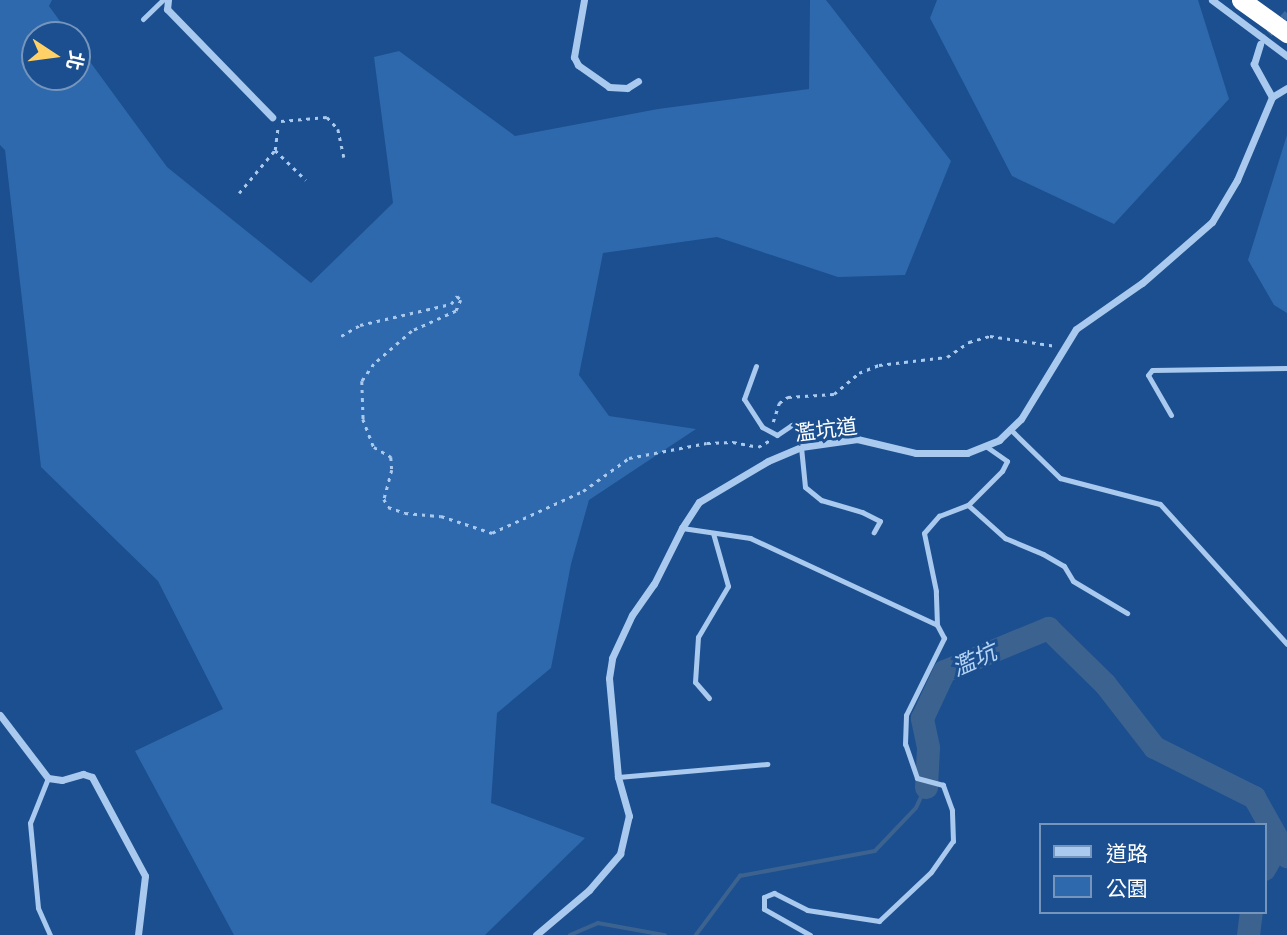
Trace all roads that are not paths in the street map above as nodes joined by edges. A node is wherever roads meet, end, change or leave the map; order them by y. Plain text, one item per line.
1 (165, 0) edge
2 (584, 0) edge
3 (1212, 0) edge
4 (1241, 0) edge
5 (143, 19) dead end
6 (1287, 33) edge
7 (1259, 44) dead end
8 (1287, 56) edge
9 (638, 81) dead end
10 (1287, 88) edge
11 (1272, 97) junction
12 (275, 119) road end
13 (756, 366) dead end
14 (1287, 368) edge
15 (1171, 415) dead end
16 (811, 427) dead end
17 (1010, 429) junction
18 (801, 447) junction
19 (987, 447) junction
20 (968, 505) junction
21 (682, 528) junction
22 (874, 532) dead end
23 (713, 533) junction
24 (1127, 612) dead end
25 (937, 625) junction
26 (1287, 644) edge
27 (709, 698) dead end
28 (1, 716) edge
29 (766, 764) dead end
30 (618, 777) junction
31 (48, 778) junction
32 (50, 935) edge
33 (138, 935) edge
34 (536, 935) edge
35 (810, 935) edge

1 - 5 lane
1 - 12 street
2 - 9 street
3 - 8 street
4 - 6 highway
7 - 11 street
10 - 11 street
11 - 17 street, 濫坑道
13 - 16 lane
14 - 15 lane
17 - 19 street, 濫坑道
17 - 26 lane
18 - 19 street, 濫坑道
18 - 21 street, 濫坑道
18 - 22 lane
19 - 20 lane
20 - 24 lane
20 - 25 lane
21 - 23 lane
21 - 30 street, 濫坑道
23 - 25 lane
23 - 27 lane
25 - 35 lane
28 - 31 street
29 - 30 lane
30 - 34 street, 濫坑道
31 - 32 lane
31 - 33 street

